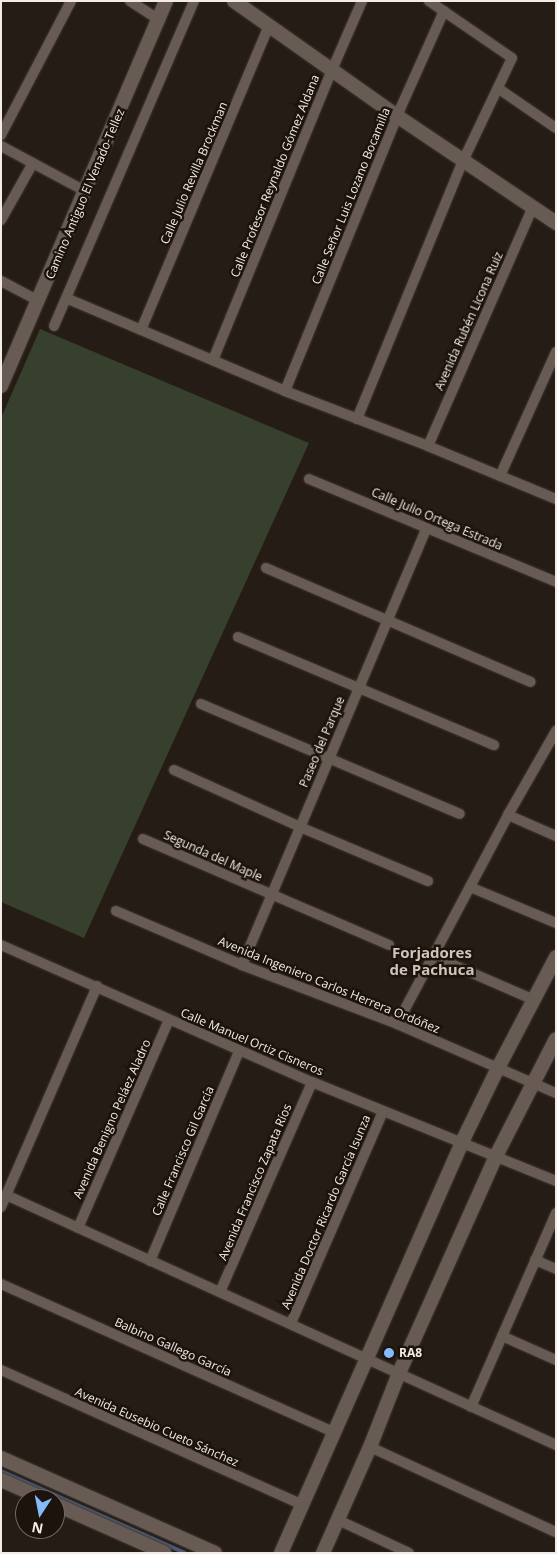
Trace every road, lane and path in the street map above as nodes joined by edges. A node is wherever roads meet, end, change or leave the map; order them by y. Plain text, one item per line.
1 (71, 1) edge
2 (130, 1) edge
3 (166, 1) edge
4 (194, 1) edge
5 (234, 1) edge
6 (362, 1) edge
7 (429, 1) edge
8 (444, 11) junction
9 (159, 20) junction
10 (269, 26) junction
11 (332, 70) junction
12 (499, 88) junction
13 (397, 116) junction
14 (556, 128) edge
15 (1, 135) edge
16 (1, 146) edge
17 (464, 161) junction
18 (33, 163) junction
19 (85, 191) junction
20 (533, 207) junction
21 (1, 220) edge
22 (556, 223) edge
23 (1, 281) edge
24 (66, 298) junction
25 (39, 301) junction
26 (54, 326) dead end
27 (141, 330) junction
28 (556, 352) edge
29 (213, 360) junction
30 (1, 386) edge
31 (285, 391) junction
32 (358, 419) junction
33 (428, 446) junction
34 (500, 476) junction
35 (309, 478) dead end
36 (556, 499) edge
37 (426, 529) junction
38 (266, 568) dead end
39 (556, 582) edge
40 (388, 620) junction
41 (238, 637) dead end
42 (531, 682) dead end
43 (358, 689) junction
44 (201, 704) dead end
45 (556, 731) edge
46 (494, 746) dead end
47 (551, 751) edge
48 (328, 758) junction
49 (174, 770) dead end
50 (460, 814) dead end
51 (508, 815) junction
52 (300, 827) junction
53 (556, 836) edge
54 (144, 839) dead end
55 (428, 881) dead end
56 (470, 888) junction
57 (272, 895) junction
58 (116, 911) dead end
59 (556, 924) edge
60 (1, 945) edge
61 (390, 945) dead end
62 (433, 956) junction
63 (556, 957) edge
64 (242, 965) junction
65 (97, 986) junction
66 (534, 1000) junction
67 (169, 1020) junction
68 (397, 1024) junction
69 (556, 1039) edge
70 (239, 1050) junction
71 (498, 1068) junction
72 (312, 1082) junction
73 (532, 1083) junction
74 (556, 1093) edge
75 (383, 1111) junction
76 (462, 1142) junction
77 (496, 1156) junction
78 (556, 1180) edge
79 (6, 1195) junction
80 (1, 1207) edge
81 (556, 1213) edge
82 (78, 1228) junction
83 (150, 1260) junction
84 (535, 1260) junction
85 (556, 1269) edge
86 (1, 1284) edge
87 (220, 1292) junction
88 (291, 1323) junction
89 (502, 1336) junction
90 (367, 1358) junction
91 (556, 1360) edge
92 (1, 1370) edge
93 (399, 1373) junction
94 (471, 1407) junction
95 (335, 1433) junction
96 (556, 1445) edge
97 (370, 1447) junction
98 (1, 1458) edge
99 (1, 1480) edge
100 (21, 1489) edge
101 (304, 1506) junction
102 (65, 1509) edge
103 (338, 1520) junction
104 (556, 1532) edge
105 (156, 1551) edge
106 (215, 1553) edge
107 (281, 1553) edge
108 (323, 1553) edge
109 (409, 1553) edge

1 - 15 street
2 - 9 street
3 - 9 street, Camino Antiguo El Venado-Tellez
4 - 24 street
5 - 10 street
6 - 11 street, Calle Profesor Reynaldo Gómez Aldana
7 - 8 street
8 - 12 street
8 - 13 street, Calle Señor Luis Lozano Bocamilla
9 - 19 street, Camino Antiguo El Venado-Tellez
10 - 11 street
10 - 27 street, Calle Julio Revilla Brockman
11 - 13 street
11 - 29 street, Calle Profesor Reynaldo Gómez Aldana
12 - 14 street
12 - 17 street
13 - 17 street
13 - 31 street, Calle Señor Luis Lozano Bocamilla
16 - 18 street
17 - 20 street
17 - 32 street
18 - 19 street
18 - 21 street
19 - 25 street, Camino Antiguo El Venado-Tellez
20 - 22 street
20 - 33 street, Avenida Rubén Licona Ruiz
23 - 25 street
24 - 26 street
24 - 27 street
25 - 30 street, Camino Antiguo El Venado-Tellez
27 - 29 street
28 - 34 street
29 - 31 street
31 - 32 street
32 - 33 street
33 - 34 street
34 - 36 street
35 - 37 street, Calle Julio Ortega Estrada
37 - 39 street, Calle Julio Ortega Estrada
37 - 40 street, Paseo del Parque
38 - 40 street
40 - 42 street
40 - 43 street, Paseo del Parque
41 - 43 street
43 - 46 street
43 - 48 street, Paseo del Parque
44 - 48 street
45 - 47 street
47 - 51 street
48 - 50 street
48 - 52 street, Paseo del Parque
49 - 52 street
51 - 53 street
51 - 56 street
52 - 55 street
52 - 57 street, Paseo del Parque
54 - 57 street, Segunda del Maple
56 - 59 street
56 - 62 street
57 - 61 street, Segunda del Maple
57 - 64 street, Paseo del Parque
58 - 64 street, Avenida Ingeniero Carlos Herrera Ordóñez
60 - 65 street, Calle Manuel Ortiz Cisneros
62 - 66 street
62 - 68 street
63 - 66 street
64 - 68 street, Avenida Ingeniero Carlos Herrera Ordóñez
65 - 67 street, Calle Manuel Ortiz Cisneros
65 - 79 street
66 - 71 street
67 - 70 street, Calle Manuel Ortiz Cisneros
67 - 82 street, Avenida Benigno Peláez Aladro
68 - 71 street, Avenida Ingeniero Carlos Herrera Ordóñez
69 - 73 street
70 - 72 street, Calle Manuel Ortiz Cisneros
70 - 83 street, Calle Francisco Gil García
71 - 73 street, Avenida Ingeniero Carlos Herrera Ordóñez
71 - 76 street
72 - 75 street, Calle Manuel Ortiz Cisneros
72 - 87 street, Avenida Francisco Zapata Ríos
73 - 74 street, Avenida Ingeniero Carlos Herrera Ordóñez
73 - 77 street
75 - 76 street, Calle Manuel Ortiz Cisneros
75 - 88 street, Avenida Doctor Ricardo García Isunza
76 - 77 street, Calle Manuel Ortiz Cisneros
76 - 90 street
77 - 78 street, Calle Manuel Ortiz Cisneros
77 - 93 street
79 - 80 street
79 - 82 street
81 - 84 street
82 - 83 street
83 - 87 street
84 - 85 street
84 - 89 street
86 - 95 street, Balbino Gallego García
87 - 88 street
88 - 90 street
89 - 91 street
89 - 94 street
90 - 93 street
90 - 95 street
92 - 101 street, Avenida Eusebio Cueto Sánchez
93 - 94 street
93 - 97 street
94 - 96 street
95 - 101 street
97 - 103 street
97 - 104 street
98 - 106 street
99 - 100 street
101 - 107 street
102 - 105 street
103 - 108 street
103 - 109 street

